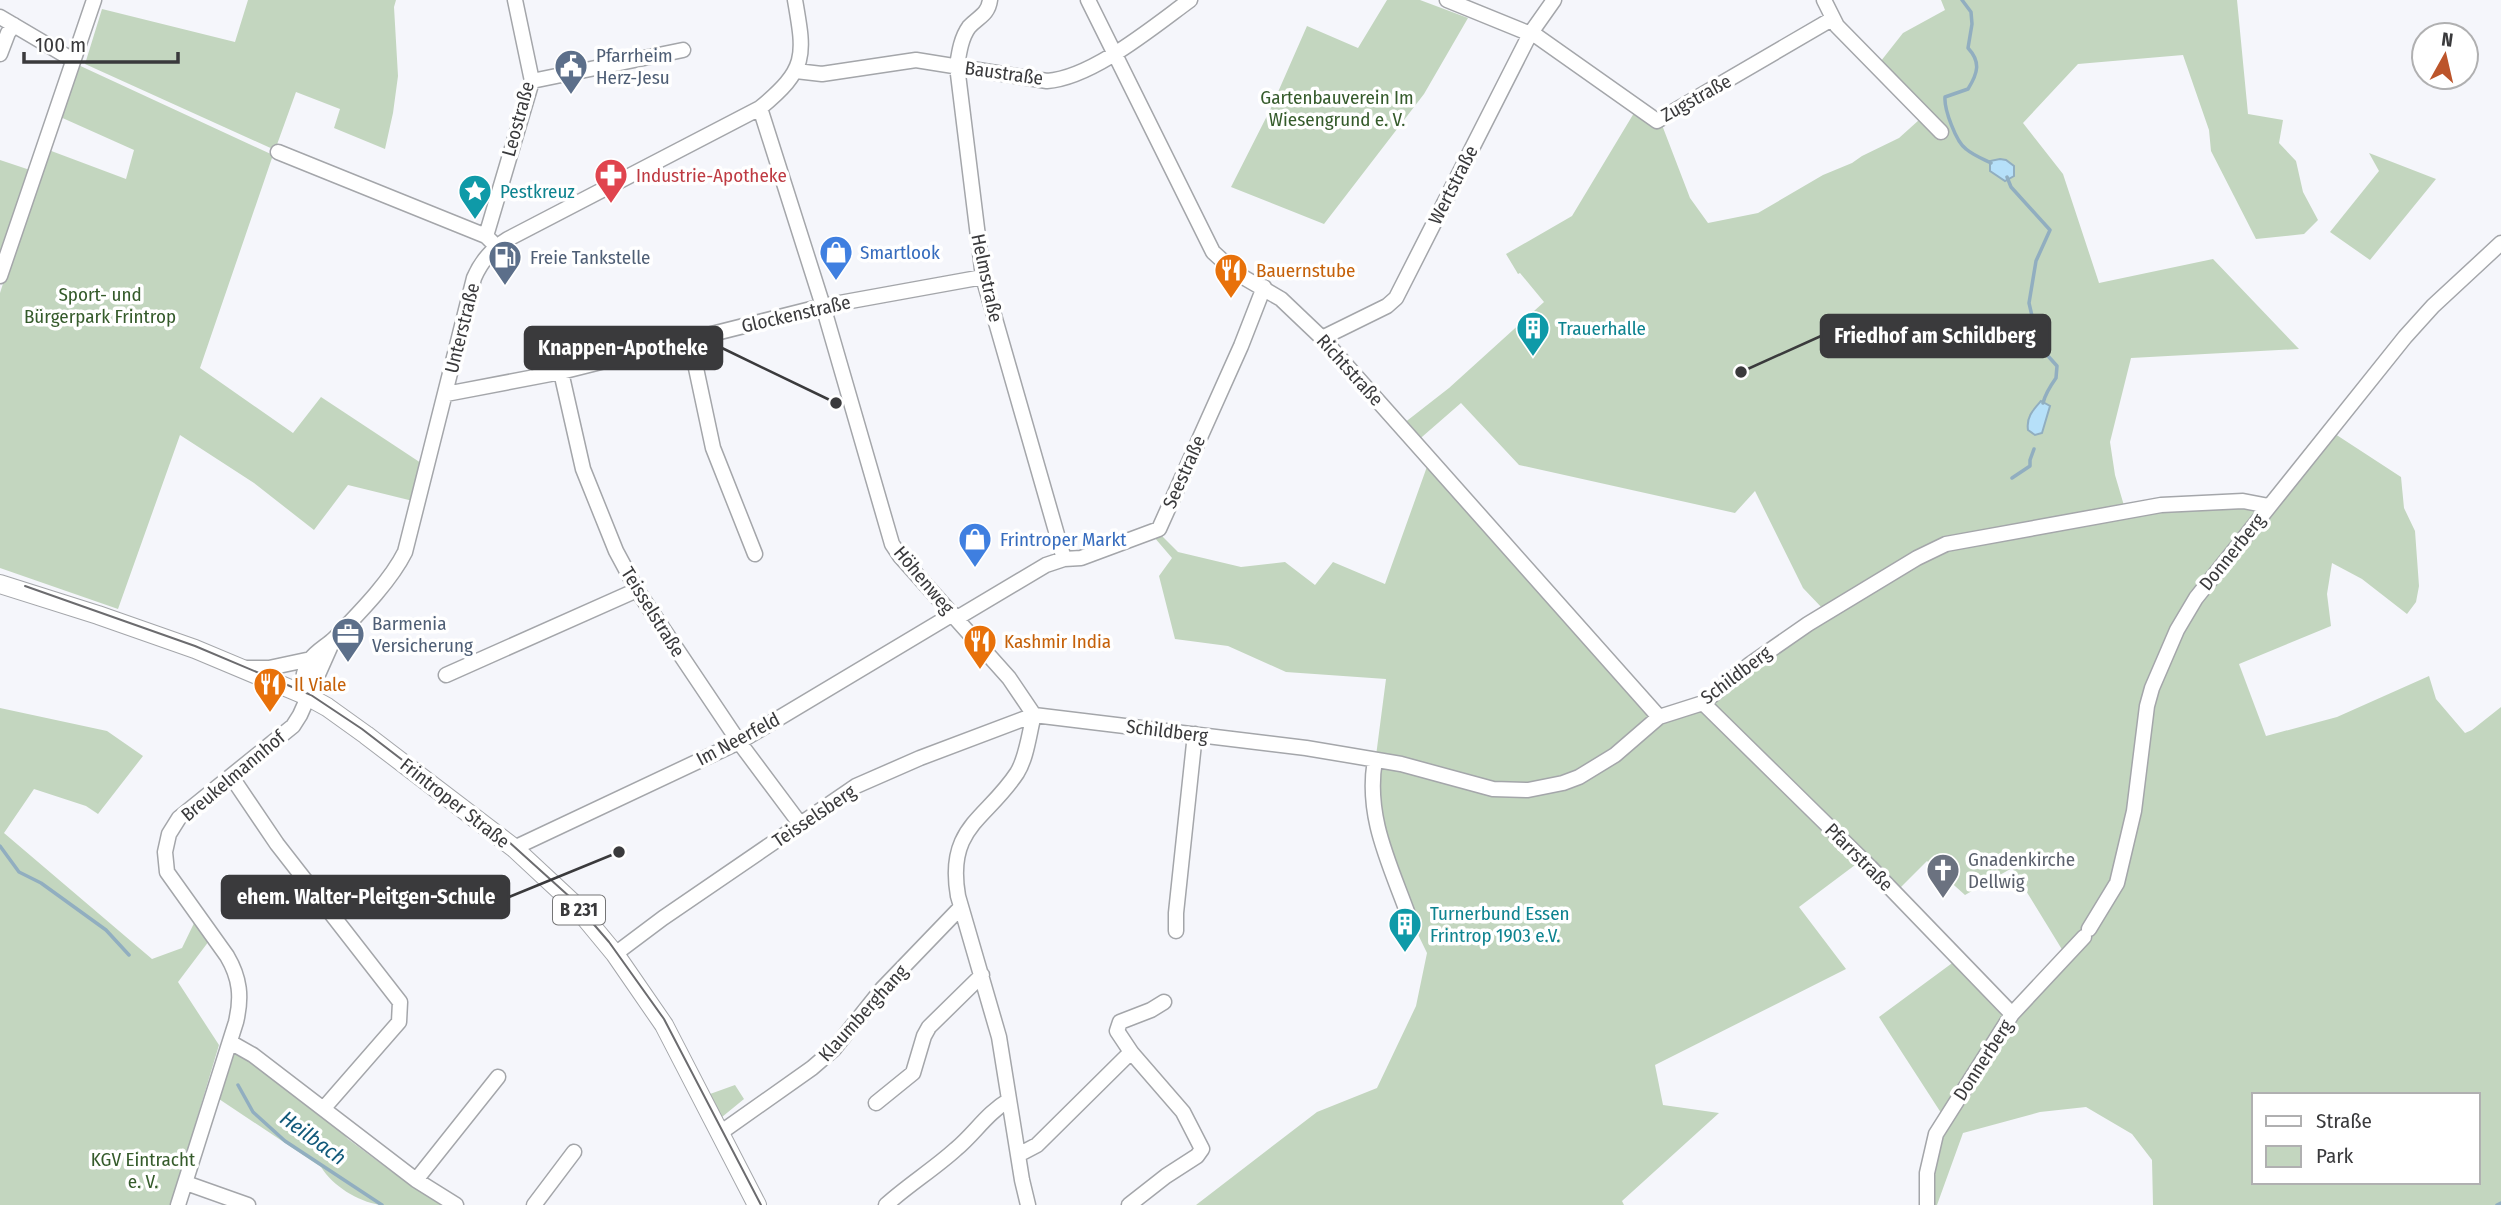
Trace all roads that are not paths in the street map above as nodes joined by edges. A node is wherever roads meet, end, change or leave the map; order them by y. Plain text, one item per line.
1 (94, 0) edge
2 (515, 0) edge
3 (795, 0) edge
4 (990, 0) edge
5 (1088, 0) edge
6 (1190, 0) edge
7 (1447, 0) edge
8 (1554, 0) edge
9 (1824, 0) edge
10 (0, 17) edge
11 (1832, 19) junction
12 (14, 25) junction
13 (1530, 34) junction
14 (684, 50) dead end
15 (1115, 53) junction
16 (0, 54) edge
17 (73, 60) junction
18 (957, 66) junction
19 (796, 71) junction
20 (532, 81) junction
21 (760, 108) junction
22 (1941, 132) dead end
23 (278, 152) dead end
24 (491, 241) junction
25 (2501, 243) edge
26 (0, 276) edge
27 (983, 277) junction
28 (1264, 288) junction
29 (823, 306) junction
30 (1322, 338) junction
31 (690, 340) junction
32 (561, 372) junction
33 (446, 394) junction
34 (2269, 506) junction
35 (755, 554) dead end
36 (1064, 559) junction
37 (0, 584) edge
38 (637, 590) junction
39 (955, 616) junction
40 (334, 639) junction
41 (311, 659) junction
42 (242, 668) junction
43 (446, 675) dead end
44 (307, 696) junction
45 (1703, 703) junction
46 (1034, 715) junction
47 (1659, 717) junction
48 (1195, 734) junction
49 (739, 742) junction
50 (1375, 760) junction
51 (231, 776) junction
52 (801, 825) junction
53 (514, 848) junction
54 (961, 906) junction
55 (1409, 917) dead end
56 (1176, 931) dead end
57 (615, 954) junction
58 (982, 975) junction
59 (1164, 1002) dead end
60 (2012, 1014) junction
61 (230, 1042) junction
62 (1131, 1052) junction
63 (498, 1077) dead end
64 (1009, 1100) junction
65 (876, 1103) dead end
66 (324, 1108) junction
67 (720, 1133) junction
68 (575, 1152) dead end
69 (1018, 1155) junction
70 (416, 1180) junction
71 (186, 1183) junction
72 (1021, 1203) edge
73 (178, 1205) edge
74 (248, 1205) edge
75 (456, 1205) edge
76 (534, 1205) edge
77 (757, 1205) edge
78 (886, 1205) edge
79 (1129, 1205) edge
80 (1927, 1205) edge

1 - 17 street
2 - 20 street, Leostraße
3 - 19 street
4 - 18 street, Helmstraße
5 - 15 street, Richtstraße
6 - 15 street, Baustraße
7 - 13 street
8 - 13 street, Wertstraße
9 - 11 street
10 - 12 street
11 - 13 street, Zugstraße
11 - 22 street
12 - 16 street
12 - 17 street
13 - 30 street, Wertstraße
14 - 20 street
15 - 18 street, Baustraße
15 - 28 street, Richtstraße
17 - 26 street
18 - 19 street, Baustraße
18 - 27 street, Helmstraße
19 - 21 street, Unterstraße
20 - 24 street, Leostraße
21 - 24 street, Unterstraße
21 - 29 street, Höhenweg
23 - 24 street
24 - 33 street, Unterstraße
25 - 34 street, Donnerberg
27 - 29 street, Glockenstraße
27 - 36 street, Helmstraße
28 - 30 street, Richtstraße
28 - 36 street, Seestraße
29 - 31 street, Glockenstraße
29 - 39 street, Höhenweg
30 - 47 street, Richtstraße
31 - 32 street, Glockenstraße
31 - 35 street
32 - 33 street, Glockenstraße
32 - 38 street, Teisselstraße
33 - 40 street, Unterstraße
34 - 45 street, Schildberg
34 - 60 street, Donnerberg
36 - 39 street, Seestraße
37 - 42 main road, Frintroper Straße / B 231
38 - 43 street
38 - 49 street, Teisselstraße
39 - 46 street, Höhenweg
39 - 49 street, Im Neerfeld
40 - 41 street, Unterstraße
40 - 44 street, Unterstraße
41 - 42 street
41 - 44 street
42 - 44 main road, Frintroper Straße / B 231
44 - 51 street, Breukelmannhof
44 - 53 main road, Frintroper Straße / B 231
45 - 47 street, Schildberg
45 - 60 street, Pfarrstraße
46 - 48 street, Schildberg
46 - 52 street, Teisselsberg
46 - 54 street
47 - 50 street, Schildberg
48 - 50 street, Schildberg
48 - 56 street
49 - 52 street, Teisselstraße
49 - 53 street, Im Neerfeld
50 - 55 street
51 - 61 street, Breukelmannhof
51 - 66 street
52 - 57 street, Teisselsberg
53 - 57 main road, Frintroper Straße / B 231
54 - 58 street
54 - 67 street, Klaumberghang
57 - 67 main road, Frintroper Straße / B 231
58 - 64 street
58 - 65 street
59 - 62 street
60 - 80 street, Donnerberg
61 - 66 street
61 - 71 street, Breukelmannhof
62 - 69 street
62 - 79 street
63 - 70 street
64 - 69 street
64 - 78 street
66 - 70 street
67 - 77 main road, Frintroper Straße / B 231
68 - 76 street
69 - 72 street
70 - 75 street
71 - 73 street, Breukelmannhof
71 - 74 street

